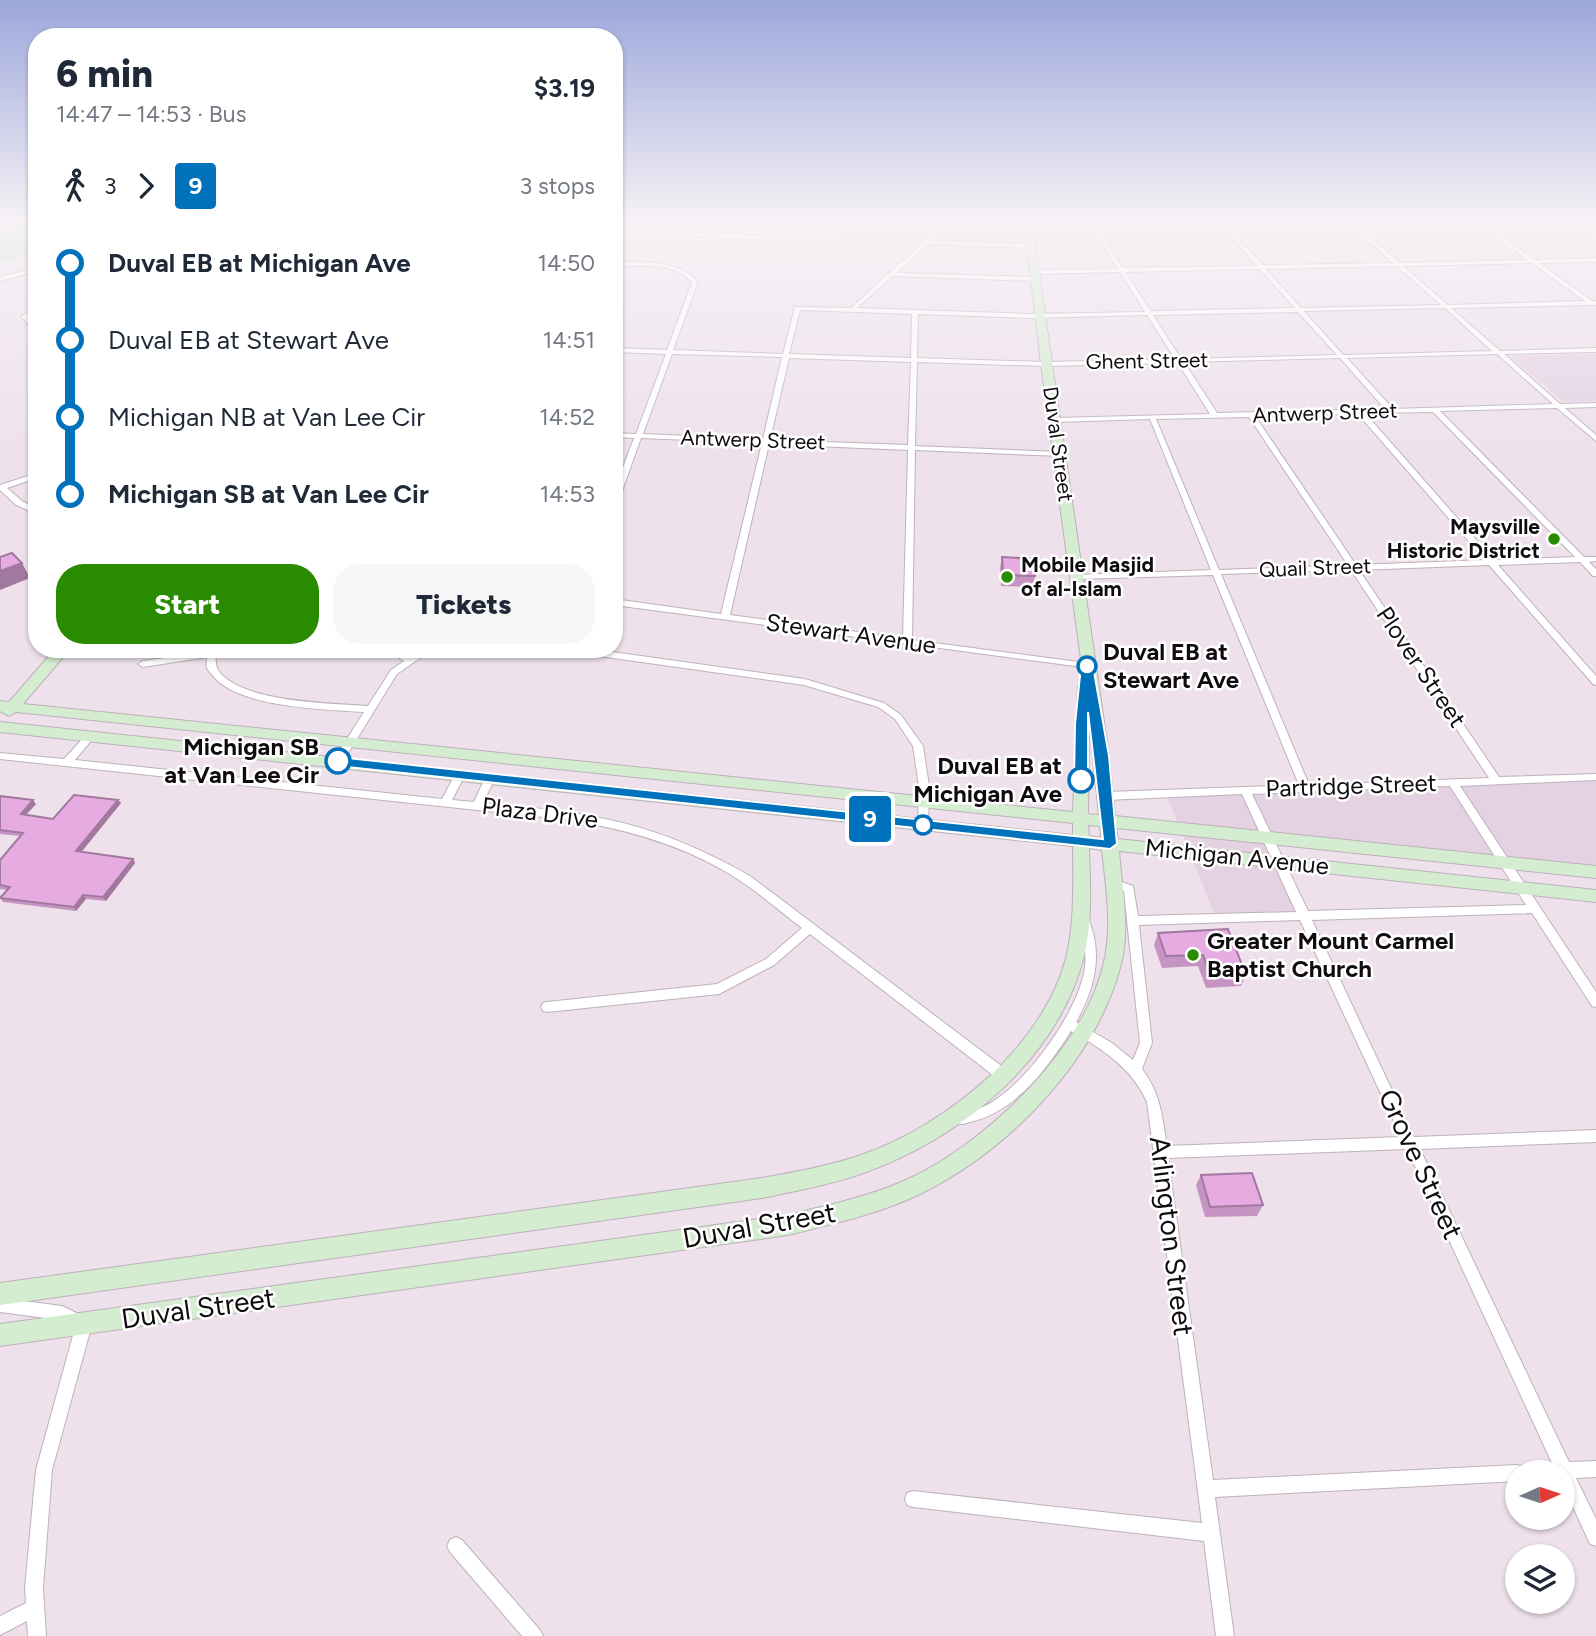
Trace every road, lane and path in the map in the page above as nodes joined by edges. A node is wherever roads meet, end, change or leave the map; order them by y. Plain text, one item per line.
1 (691, 298) edge
2 (865, 298) edge
3 (1039, 298) edge
4 (1141, 298) edge
5 (1289, 298) edge
6 (1436, 298) edge
7 (1594, 304) edge
8 (1443, 305) junction
9 (1298, 309) junction
10 (852, 310) junction
11 (915, 312) junction
12 (1150, 312) junction
13 (1041, 315) junction
14 (623, 349) edge
15 (1596, 351) edge
16 (671, 352) junction
17 (1498, 353) junction
18 (785, 356) junction
19 (1341, 356) junction
20 (915, 360) junction
21 (1180, 360) junction
22 (1046, 364) junction
23 (1596, 405) edge
24 (1559, 406) junction
25 (1435, 410) junction
26 (1391, 411) junction
27 (1360, 412) junction
28 (1251, 415) junction
29 (1215, 416) junction
30 (1152, 417) junction
31 (1055, 420) junction
32 (623, 435) edge
33 (639, 435) junction
34 (1596, 439) edge
35 (767, 442) junction
36 (913, 447) junction
37 (1060, 454) junction
38 (28, 478) edge
39 (623, 478) edge
40 (1, 487) edge
41 (28, 508) edge
42 (1581, 559) junction
43 (1596, 559) edge
44 (1491, 562) junction
45 (1355, 567) junction
46 (1216, 572) junction
47 (1596, 574) edge
48 (1076, 577) junction
49 (623, 603) edge
50 (725, 617) junction
51 (908, 642) junction
52 (623, 656) edge
53 (54, 658) edge
54 (174, 658) edge
55 (208, 658) edge
56 (405, 658) edge
57 (413, 658) edge
58 (409, 660) junction
59 (143, 664) dead end
60 (1087, 666) junction
61 (1596, 682) edge
62 (6, 706) edge
63 (371, 709) junction
64 (0, 721) edge
65 (0, 727) edge
66 (90, 736) junction
67 (351, 742) junction
68 (0, 756) edge
69 (338, 761) junction
70 (67, 763) junction
71 (460, 775) junction
72 (1596, 777) edge
73 (489, 778) junction
74 (1496, 780) junction
75 (1452, 782) junction
76 (1305, 787) junction
77 (1245, 790) junction
78 (1106, 796) junction
79 (445, 803) junction
80 (923, 803) junction
81 (477, 806) junction
82 (1081, 819) junction
83 (1108, 822) junction
84 (923, 825) junction
85 (1267, 838) junction
86 (1081, 842) junction
87 (1110, 844) junction
88 (1360, 848) junction
89 (1278, 861) junction
90 (1505, 863) junction
91 (1362, 870) junction
92 (1596, 872) edge
93 (1114, 883) junction
94 (1521, 888) junction
95 (1596, 896) edge
96 (1535, 909) junction
97 (1083, 916) junction
98 (1304, 916) junction
99 (1132, 922) junction
100 (810, 928) junction
101 (1596, 1002) edge
102 (547, 1007) dead end
103 (1077, 1029) junction
104 (1136, 1068) junction
105 (1003, 1075) junction
106 (947, 1122) junction
107 (1596, 1136) edge
108 (1411, 1142) junction
109 (1161, 1152) junction
110 (0, 1294) edge
111 (0, 1305) edge
112 (84, 1324) junction
113 (0, 1335) edge
114 (1560, 1460) edge
115 (1596, 1469) edge
116 (1575, 1470) edge
117 (1505, 1474) edge
118 (1205, 1489) junction
119 (1575, 1492) edge
120 (913, 1499) dead end
121 (1211, 1533) junction
122 (1596, 1538) edge
123 (456, 1546) dead end
124 (36, 1608) junction
125 (0, 1626) edge
126 (37, 1636) edge
127 (534, 1636) edge
128 (1225, 1636) edge

1 - 16 street
2 - 10 street
3 - 13 street, Duval Street
4 - 12 street
5 - 9 street
6 - 8 street
7 - 8 street
8 - 9 street
8 - 17 street
9 - 12 street
9 - 19 street
10 - 11 street
10 - 18 street
11 - 13 street
11 - 20 street
12 - 13 street
12 - 21 street
13 - 22 street, Duval Street
14 - 16 street, Ghent Street
15 - 17 street, Ghent Street
16 - 18 street, Ghent Street
16 - 33 street
17 - 19 street, Ghent Street
17 - 24 street
18 - 20 street, Ghent Street
18 - 35 street
19 - 21 street, Ghent Street
19 - 26 street
20 - 22 street, Ghent Street
20 - 36 street
21 - 22 street, Ghent Street
21 - 29 street
22 - 31 street, Duval Street
23 - 24 street, Antwerp Street
24 - 25 street, Antwerp Street
24 - 34 street
25 - 26 street, Antwerp Street
25 - 42 street
26 - 27 street, Antwerp Street
27 - 28 street, Antwerp Street
27 - 44 street
28 - 29 street, Antwerp Street
28 - 45 street, Plover Street
29 - 30 street, Antwerp Street
30 - 31 street, Antwerp Street
30 - 46 street
31 - 37 street, Duval Street
32 - 33 street, Antwerp Street
33 - 35 street, Antwerp Street
33 - 39 street
35 - 36 street, Antwerp Street
35 - 50 street
36 - 37 street, Antwerp Street
36 - 51 street
37 - 48 street, Duval Street
38 - 40 street
40 - 41 street
42 - 43 street, Quail Street
42 - 44 street, Quail Street
42 - 47 street
44 - 45 street, Quail Street
44 - 61 street
45 - 46 street, Quail Street
45 - 74 street, Plover Street
46 - 48 street, Quail Street
46 - 76 street
48 - 60 street, Duval Street
49 - 50 street, Stewart Avenue
50 - 51 street, Stewart Avenue
51 - 60 street, Stewart Avenue
52 - 80 street
53 - 62 street
54 - 59 street
55 - 63 street
56 - 58 street
57 - 58 street
58 - 63 street
60 - 78 street, Duval Street
60 - 82 street, Duval Street
62 - 64 street
62 - 67 street, Michigan Avenue
63 - 67 street
65 - 66 street, Michigan Avenue
66 - 69 street, Michigan Avenue
66 - 70 street
67 - 69 street
67 - 80 street, Michigan Avenue
68 - 70 street, Plaza Drive
69 - 71 street, Michigan Avenue
70 - 79 street, Plaza Drive
71 - 73 street, Michigan Avenue
71 - 79 street
72 - 74 street, Partridge Street
73 - 81 street
73 - 84 street, Michigan Avenue
74 - 75 street, Partridge Street
75 - 76 street, Partridge Street
75 - 90 street
76 - 77 street, Partridge Street
77 - 78 street, Partridge Street
77 - 85 street, Grove Street
78 - 83 street, Duval Street
79 - 81 street, Plaza Drive
80 - 82 street, Michigan Avenue
80 - 84 street
81 - 100 street, Plaza Drive
82 - 83 street, Michigan Avenue
82 - 86 street, Duval Street
83 - 85 street, Michigan Avenue
83 - 87 street, Duval Street
84 - 86 street, Michigan Avenue
85 - 88 street, Michigan Avenue
85 - 89 street, Grove Street
86 - 87 street, Michigan Avenue
86 - 97 street, Duval Street
87 - 89 street, Michigan Avenue
87 - 93 street, Duval Street
88 - 90 street, Michigan Avenue
88 - 91 street
89 - 91 street, Michigan Avenue
89 - 98 street, Grove Street
90 - 92 street, Michigan Avenue
90 - 94 street
91 - 94 street, Michigan Avenue
93 - 99 street
93 - 103 street, Duval Street
94 - 95 street, Michigan Avenue
94 - 96 street
96 - 98 street
96 - 101 street
97 - 103 street
97 - 105 street, Duval Street
98 - 99 street
98 - 108 street, Grove Street
99 - 104 street
100 - 102 street
100 - 105 street, Plaza Drive
103 - 104 street, Arlington Street
103 - 106 street
103 - 112 street, Duval Street
104 - 109 street, Arlington Street
105 - 106 street, Duval Street
106 - 110 street, Duval Street
107 - 108 street
108 - 109 street
108 - 114 street, Grove Street
109 - 118 street, Arlington Street
111 - 112 street
112 - 113 street, Duval Street
112 - 124 street
115 - 116 street
117 - 118 street
118 - 121 street, Arlington Street
119 - 122 street, Grove Street
120 - 121 street
121 - 128 street
123 - 127 street
124 - 125 street
124 - 126 street

